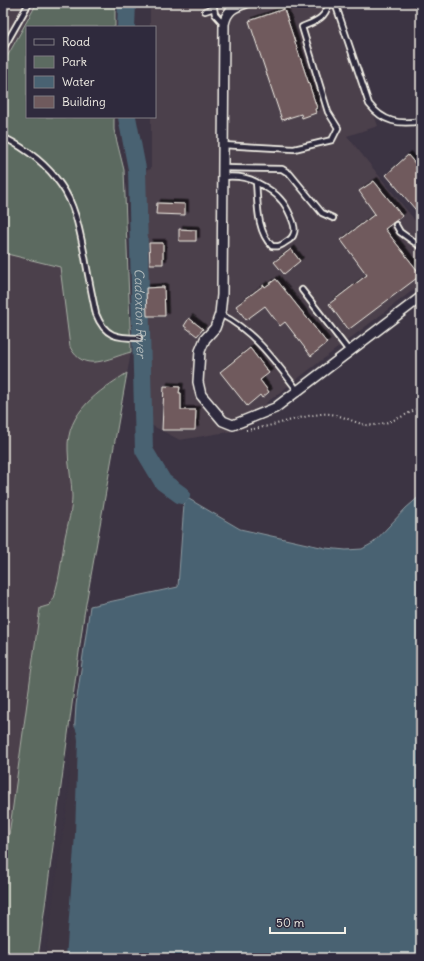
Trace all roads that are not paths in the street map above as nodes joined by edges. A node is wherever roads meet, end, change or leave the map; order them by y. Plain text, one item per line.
1 (29, 3) edge
2 (246, 3) edge
3 (330, 3) edge
4 (335, 3) edge
5 (213, 6) edge
6 (205, 11) dead end
7 (224, 24) junction
8 (3, 49) edge
9 (421, 121) edge
10 (3, 138) edge
11 (223, 145) junction
12 (223, 173) junction
13 (256, 182) junction
14 (333, 218) dead end
15 (396, 225) dead end
16 (421, 247) edge
17 (302, 290) dead end
18 (421, 297) edge
19 (220, 314) junction
20 (139, 338) dead end
21 (349, 352) junction
22 (298, 391) junction

1 - 8 lane
2 - 7 street
3 - 11 lane
4 - 9 lane
5 - 6 lane
5 - 7 lane
7 - 11 street
10 - 20 lane
11 - 12 street
12 - 13 lane
12 - 14 lane
12 - 19 street
13 - 13 lane
15 - 16 lane
17 - 21 lane
18 - 21 street
19 - 22 lane
19 - 22 street
21 - 22 street

